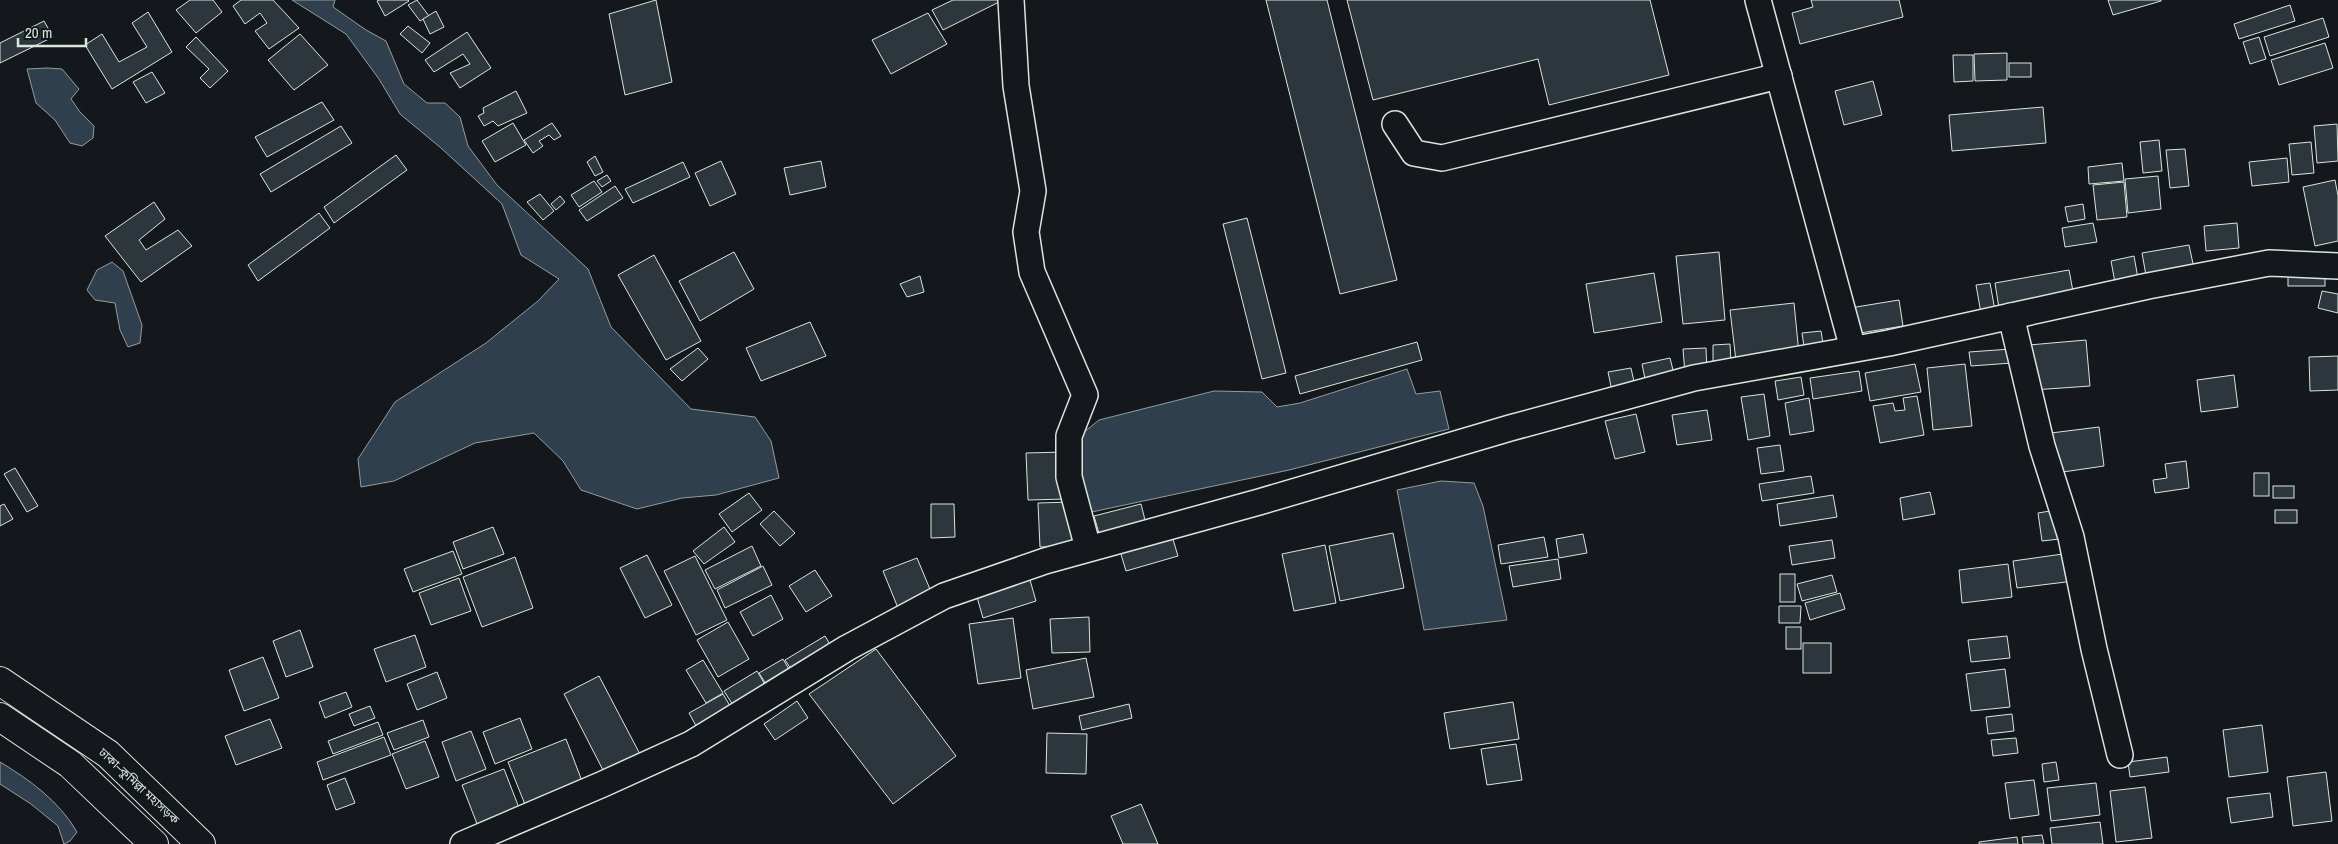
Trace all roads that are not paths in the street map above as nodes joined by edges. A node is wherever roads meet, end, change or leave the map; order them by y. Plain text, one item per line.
1 (1011, 0) edge
2 (1758, 0) edge
3 (1779, 76) junction
4 (1395, 124) dead end
5 (2338, 266) edge
6 (2011, 316) junction
7 (1853, 349) junction
8 (1088, 548) junction
9 (0, 681) edge
10 (0, 717) edge
11 (2120, 755) dead end
12 (154, 844) edge
13 (201, 844) edge
14 (463, 844) edge

1 - 8 street
2 - 3 street
3 - 4 street
3 - 7 street
5 - 6 street
6 - 7 street
6 - 11 street
7 - 8 street
8 - 14 street
9 - 13 highway, ঢাকা–কুমিল্লা মহাসড়ক
10 - 12 highway

